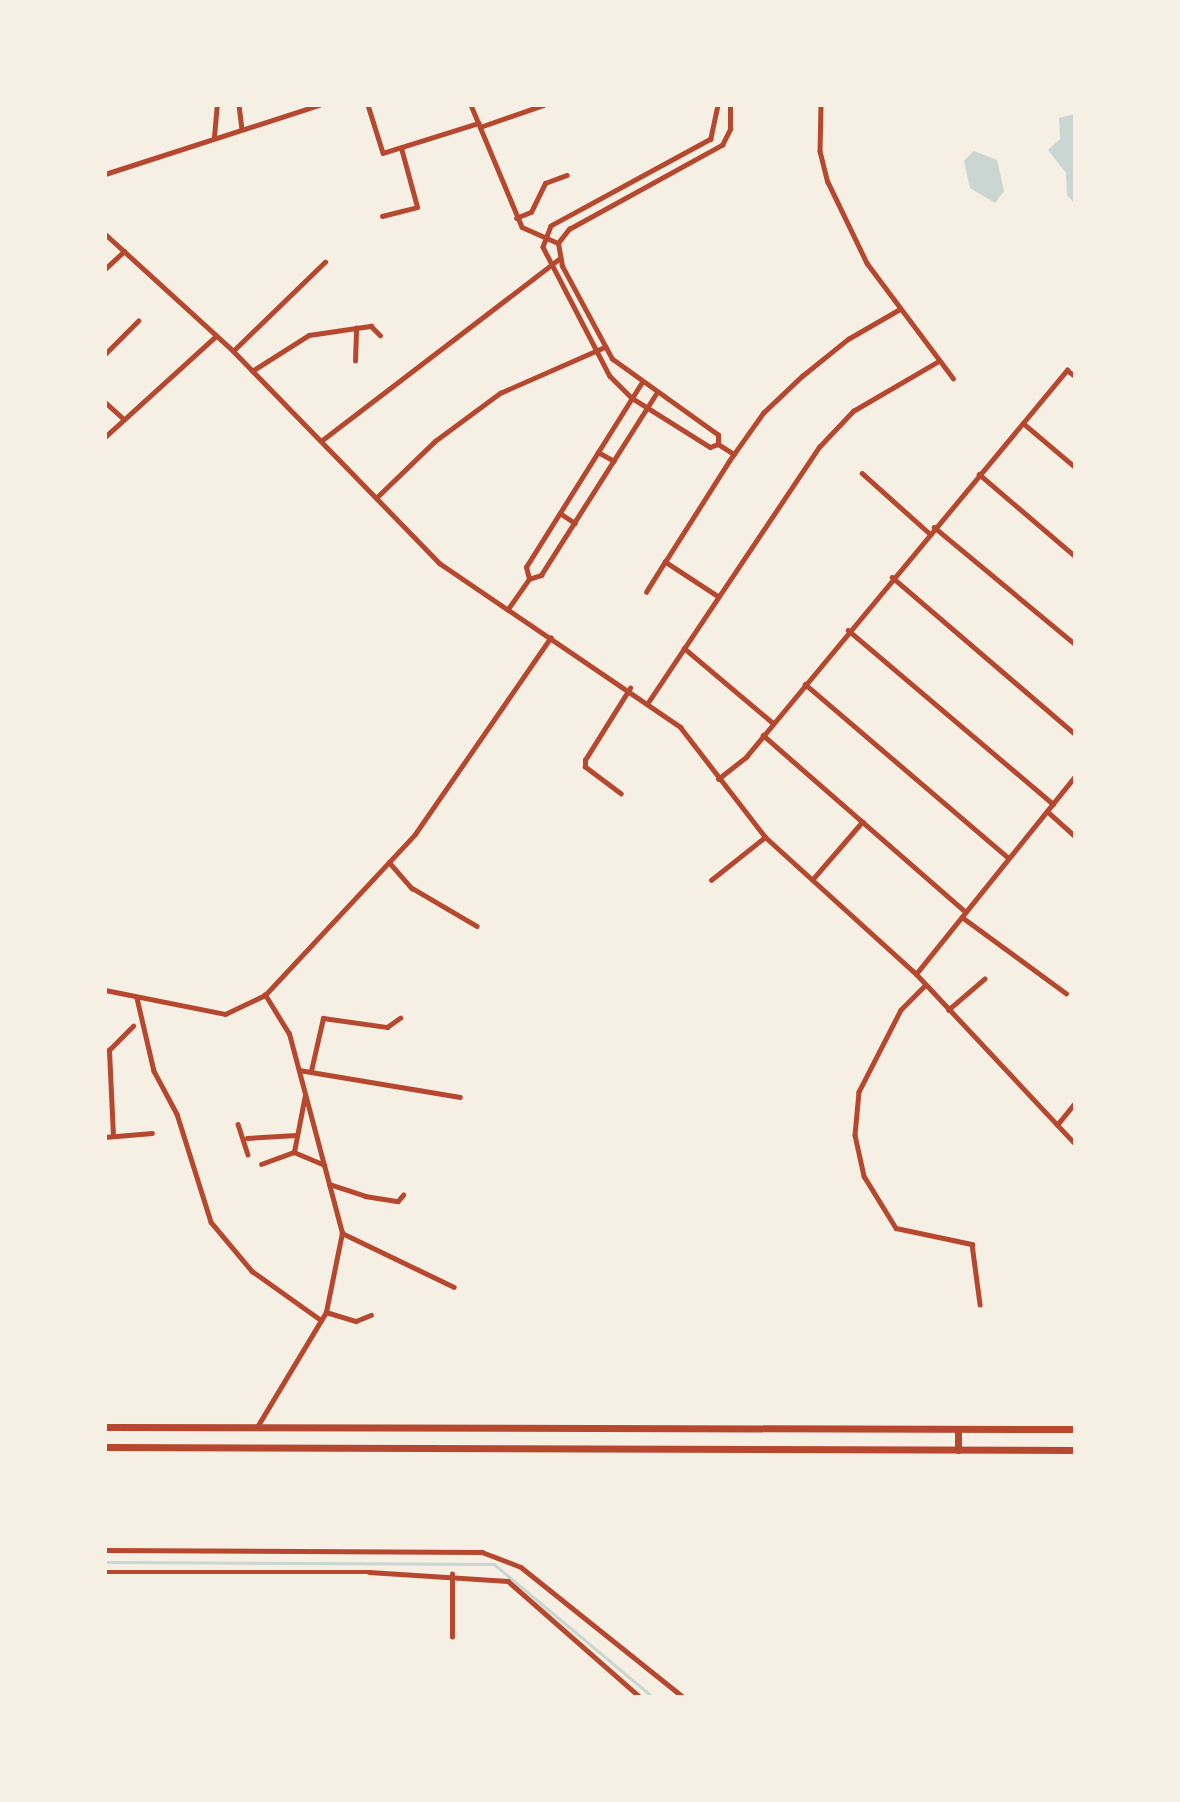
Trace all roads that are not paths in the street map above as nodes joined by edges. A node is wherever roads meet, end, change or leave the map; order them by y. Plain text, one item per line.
1 (217, 105) edge
2 (239, 105) edge
3 (319, 105) edge
4 (368, 105) edge
5 (471, 105) edge
6 (543, 105) edge
7 (718, 105) edge
8 (730, 105) edge
9 (821, 105) edge
10 (479, 125) junction
11 (242, 129) junction
12 (215, 137) junction
13 (401, 148) junction
14 (105, 174) edge
15 (566, 175) dead end
16 (382, 216) dead end
17 (516, 218) junction
18 (105, 234) edge
19 (543, 240) junction
20 (558, 243) junction
21 (124, 251) junction
22 (560, 258) junction
23 (325, 262) dead end
24 (547, 264) junction
25 (105, 269) edge
26 (901, 309) junction
27 (138, 321) dead end
28 (356, 328) junction
29 (380, 335) dead end
30 (216, 337) junction
31 (605, 347) junction
32 (233, 351) junction
33 (105, 354) edge
34 (594, 354) junction
35 (355, 361) dead end
36 (939, 361) junction
37 (252, 371) junction
38 (1075, 376) edge
39 (953, 378) dead end
40 (641, 384) junction
41 (656, 394) junction
42 (632, 398) junction
43 (105, 402) edge
44 (648, 407) junction
45 (124, 419) junction
46 (1023, 423) junction
47 (105, 437) edge
48 (321, 441) junction
49 (718, 444) junction
50 (598, 452) junction
51 (734, 454) junction
52 (614, 461) junction
53 (1075, 467) edge
54 (862, 473) dead end
55 (979, 474) junction
56 (376, 498) junction
57 (560, 513) junction
58 (575, 523) junction
59 (934, 527) junction
60 (929, 533) junction
61 (1075, 556) edge
62 (665, 562) junction
63 (892, 577) junction
64 (529, 579) junction
65 (646, 592) dead end
66 (717, 596) junction
67 (508, 609) junction
68 (848, 630) junction
69 (551, 637) junction
70 (1075, 644) edge
71 (684, 648) junction
72 (804, 684) junction
73 (630, 688) junction
74 (649, 701) junction
75 (773, 723) junction
76 (1075, 734) edge
77 (763, 735) junction
78 (1075, 776) edge
79 (718, 779) junction
80 (621, 794) dead end
81 (1053, 804) junction
82 (1047, 811) junction
83 (862, 822) junction
84 (1075, 836) edge
85 (765, 837) junction
86 (1009, 858) junction
87 (389, 862) junction
88 (711, 880) dead end
89 (812, 880) junction
90 (964, 915) junction
91 (477, 926) dead end
92 (916, 974) junction
93 (984, 979) dead end
94 (926, 985) junction
95 (105, 990) edge
96 (1066, 993) dead end
97 (265, 995) junction
98 (136, 998) junction
99 (948, 1010) junction
100 (400, 1018) dead end
101 (133, 1026) dead end
102 (299, 1070) junction
103 (311, 1071) junction
104 (305, 1094) junction
105 (460, 1097) dead end
106 (1075, 1103) edge
107 (238, 1124) dead end
108 (1057, 1126) junction
109 (152, 1133) dead end
110 (296, 1135) junction
111 (113, 1136) junction
112 (105, 1137) edge
113 (247, 1138) junction
114 (1075, 1144) edge
115 (293, 1152) junction
116 (248, 1154) dead end
117 (261, 1164) dead end
118 (324, 1165) junction
119 (329, 1184) junction
120 (403, 1195) dead end
121 (342, 1233) junction
122 (454, 1287) dead end
123 (980, 1304) dead end
124 (326, 1312) junction
125 (371, 1315) dead end
126 (321, 1320) junction
127 (105, 1427) edge
128 (257, 1428) junction
129 (958, 1429) junction
130 (1075, 1429) edge
131 (105, 1447) edge
132 (958, 1450) junction
133 (1075, 1450) edge
134 (105, 1550) edge
135 (105, 1572) edge
136 (452, 1574) junction
137 (452, 1637) dead end
138 (640, 1697) edge
139 (683, 1697) edge

1 - 12 street
2 - 11 street
3 - 11 street
4 - 13 street
5 - 10 street
6 - 10 street
7 - 19 street
8 - 20 street
9 - 26 street
10 - 13 street
10 - 17 street
11 - 12 street
12 - 14 street
13 - 16 street
15 - 17 street
17 - 19 street
18 - 21 street
19 - 20 street
19 - 24 street
20 - 22 street
21 - 25 street
21 - 30 street
22 - 24 street
22 - 31 street
23 - 32 street
24 - 34 street
24 - 48 street
26 - 36 street
26 - 51 street
27 - 33 street
28 - 29 street
28 - 35 street
28 - 37 street
30 - 32 street
30 - 45 street
31 - 34 street
31 - 40 street
32 - 37 street
34 - 42 street
34 - 56 street
36 - 39 street
36 - 66 street
37 - 48 street
38 - 46 street
40 - 41 street
40 - 42 street
41 - 44 street
41 - 49 street
42 - 44 street
42 - 50 street
43 - 45 street
44 - 49 street
44 - 52 street
45 - 47 street
46 - 53 street
46 - 55 street
48 - 56 street
49 - 51 street
50 - 52 street
50 - 57 street
51 - 62 street
52 - 58 street
54 - 60 street
55 - 59 street
55 - 61 street
56 - 67 street
57 - 58 street
57 - 64 street
58 - 64 street
59 - 60 street
59 - 70 street
60 - 63 street
62 - 65 street
62 - 66 street
63 - 68 street
63 - 76 street
64 - 67 street
66 - 71 street
67 - 69 street
68 - 72 street
68 - 81 street
69 - 73 street
69 - 87 street
71 - 74 street
71 - 75 street
72 - 75 street
72 - 86 street
73 - 74 street
73 - 80 street
74 - 79 street
75 - 77 street
77 - 79 street
77 - 83 street
78 - 81 street
79 - 85 street
81 - 82 street
82 - 84 street
82 - 86 street
83 - 89 street
83 - 90 street
85 - 88 street
85 - 89 street
86 - 90 street
87 - 91 street
87 - 97 street
89 - 92 street
90 - 92 street
90 - 96 street
92 - 94 street
93 - 99 street
94 - 99 street
94 - 123 street
95 - 98 street
97 - 98 street
97 - 102 street
98 - 126 street
99 - 108 street
100 - 103 street
101 - 111 street
102 - 103 street
102 - 104 street
103 - 105 street
104 - 110 street
104 - 118 street
106 - 108 street
107 - 113 street
108 - 114 street
109 - 111 street
110 - 113 street
110 - 115 street
111 - 112 street
113 - 116 street
115 - 117 street
115 - 118 street
118 - 119 street
119 - 120 street
119 - 121 street
121 - 122 street
121 - 124 street
124 - 125 street
124 - 126 street
126 - 128 street
127 - 128 highway
128 - 129 highway
129 - 130 highway
129 - 132 highway
131 - 132 highway
132 - 133 highway
134 - 139 street
135 - 136 street
136 - 137 street
136 - 138 street

